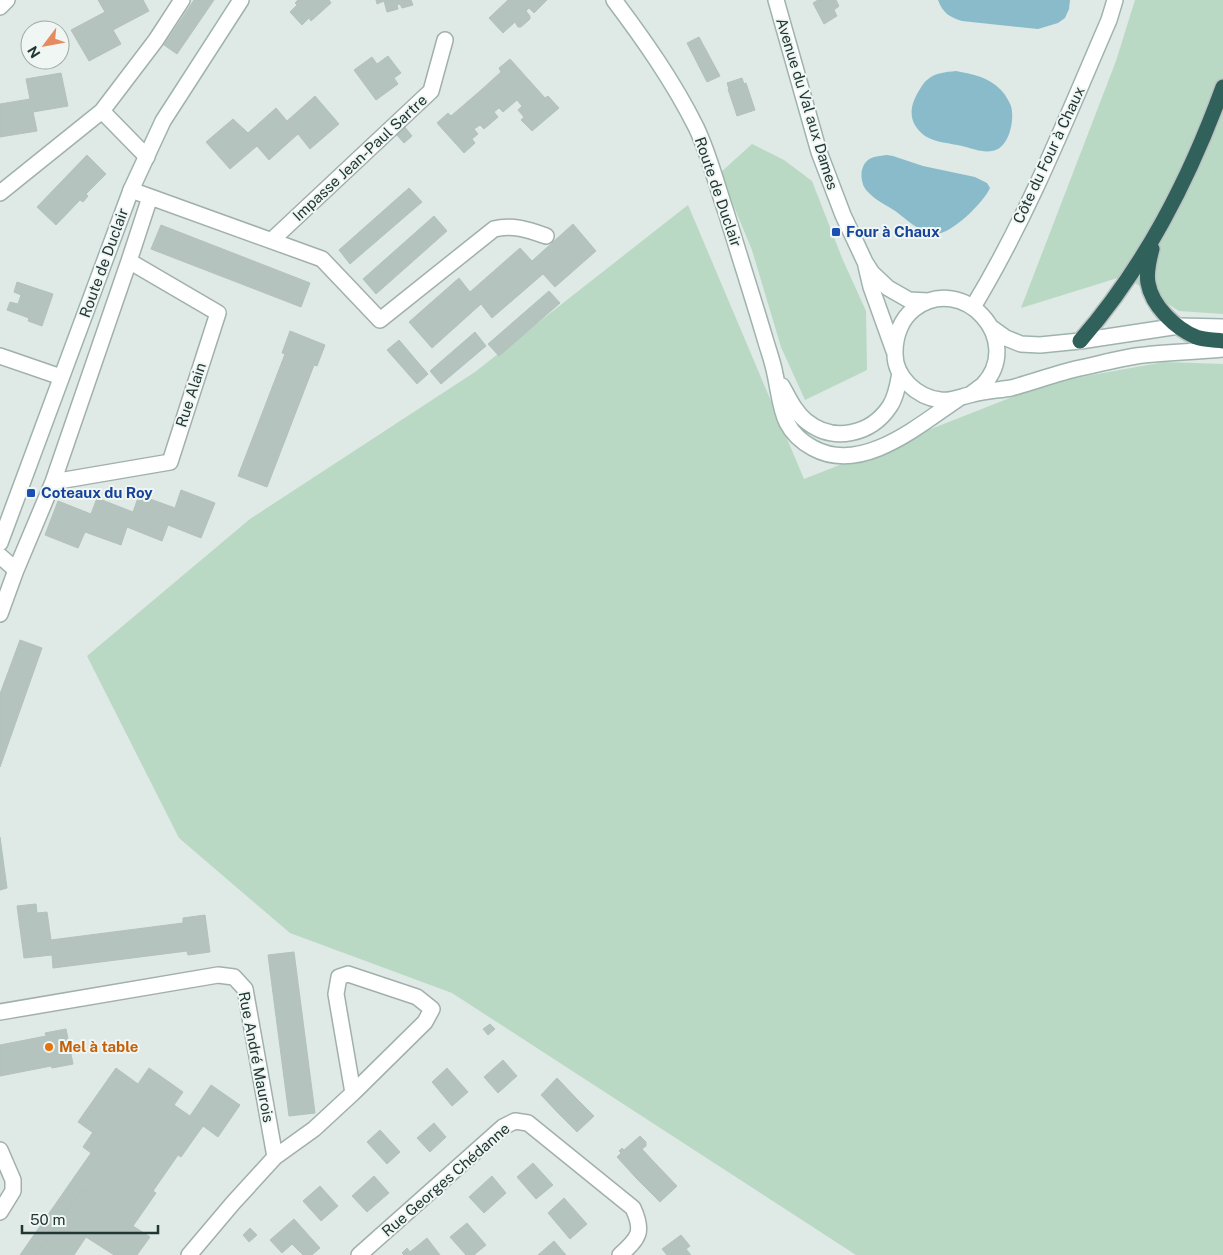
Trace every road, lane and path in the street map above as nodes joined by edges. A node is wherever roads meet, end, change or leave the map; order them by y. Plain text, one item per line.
1 (7, 0) edge
2 (182, 0) edge
3 (241, 0) edge
4 (614, 0) edge
5 (776, 0) edge
6 (1115, 0) edge
7 (0, 8) edge
8 (445, 40) dead end
9 (1223, 87) edge
10 (102, 111) junction
11 (147, 157) junction
12 (131, 190) junction
13 (0, 193) edge
14 (150, 197) junction
15 (546, 236) dead end
16 (1154, 238) junction
17 (272, 240) junction
18 (129, 261) junction
19 (865, 262) junction
20 (929, 301) junction
21 (973, 307) junction
22 (1179, 326) junction
23 (1223, 327) edge
24 (992, 328) junction
25 (1080, 341) junction
26 (1223, 341) edge
27 (1223, 349) edge
28 (895, 354) junction
29 (0, 356) edge
30 (775, 373) junction
31 (900, 373) junction
32 (61, 377) junction
33 (965, 397) junction
34 (53, 482) junction
35 (0, 543) edge
36 (0, 556) edge
37 (16, 570) junction
38 (0, 614) edge
39 (0, 1012) edge
40 (353, 1093) junction
41 (0, 1150) edge
42 (275, 1158) junction
43 (0, 1212) edge
44 (189, 1255) edge
45 (360, 1255) edge
46 (620, 1255) edge

1 - 7 street
2 - 10 street
3 - 11 street, Route de Duclair
4 - 30 street, Route de Duclair
5 - 19 street, Avenue du Val aux Dames
6 - 21 street, Côte du Four à Chaux
8 - 17 street, Impasse Jean-Paul Sartre
9 - 16 highway
10 - 11 street
10 - 13 street
11 - 12 street, Route de Duclair
12 - 14 street
12 - 32 street, Route de Duclair
14 - 17 street
14 - 18 street
15 - 17 street
16 - 22 highway
16 - 25 highway
18 - 34 street
18 - 34 street, Rue Alain
19 - 20 street, Avenue du Val aux Dames
19 - 28 street, Avenue du Val aux Dames
20 - 21 street
20 - 28 street
21 - 24 street
22 - 23 street
22 - 25 street
22 - 26 highway
24 - 25 street
24 - 33 street
27 - 33 street
28 - 31 street
29 - 32 street
30 - 31 street, Route de Duclair
30 - 33 street, Route de Duclair
31 - 33 street
32 - 35 street, Route de Duclair
34 - 37 street
36 - 37 street
37 - 38 street
39 - 42 street, Rue André Maurois
40 - 40 street
40 - 42 street
41 - 43 street
42 - 44 street
45 - 46 street, Rue Georges Chédanne

